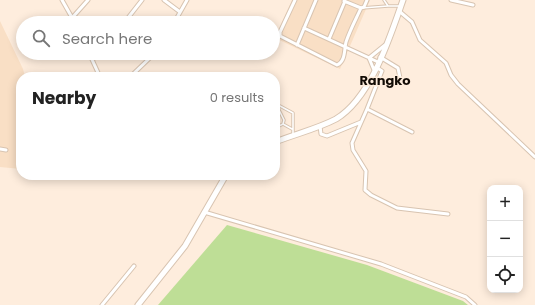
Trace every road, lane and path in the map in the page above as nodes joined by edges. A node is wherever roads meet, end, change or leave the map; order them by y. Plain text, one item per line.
1 (62, 0) edge
2 (88, 0) edge
3 (142, 0) edge
4 (164, 0) edge
5 (187, 0) edge
6 (294, 0) edge
7 (316, 0) edge
8 (344, 0) edge
9 (367, 0) edge
10 (384, 0) edge
11 (451, 0) edge
12 (402, 3) edge
13 (473, 5) dead end
14 (388, 6) junction
15 (361, 8) junction
16 (399, 11) junction
17 (180, 12) junction
18 (71, 16) edge
19 (74, 16) edge
20 (129, 16) edge
21 (178, 16) edge
22 (304, 28) junction
23 (329, 39) junction
24 (386, 43) junction
25 (297, 45) junction
26 (345, 47) junction
27 (369, 58) junction
28 (93, 60) edge
29 (148, 60) edge
30 (377, 64) junction
31 (98, 72) edge
32 (135, 72) edge
33 (401, 83) dead end
34 (280, 106) edge
35 (367, 109) junction
36 (280, 112) edge
37 (361, 122) junction
38 (283, 124) junction
39 (321, 125) junction
40 (280, 126) edge
41 (292, 129) junction
42 (412, 132) dead end
43 (293, 135) junction
44 (280, 140) edge
45 (0, 149) edge
46 (6, 150) dead end
47 (535, 156) edge
48 (223, 180) edge
49 (204, 212) junction
50 (448, 214) dead end
51 (134, 266) dead end
52 (102, 305) edge
53 (138, 305) edge
54 (475, 305) edge

1 - 18 street
2 - 19 street
3 - 20 street
4 - 17 street
5 - 17 street
6 - 25 street
7 - 22 street
8 - 15 street
8 - 23 street
9 - 15 street
10 - 14 lane
11 - 13 street
12 - 14 lane
12 - 16 main road
14 - 15 lane
15 - 26 street
16 - 24 main road
16 - 47 street
17 - 21 street
22 - 23 street
22 - 25 street
23 - 26 street
24 - 27 street
24 - 30 main road
25 - 26 street
26 - 27 street
27 - 30 street
27 - 30 street
28 - 31 street
29 - 32 street
30 - 33 street
30 - 35 street
30 - 39 main road
34 - 41 lane
35 - 37 street
35 - 42 street
36 - 38 lane
37 - 39 street
37 - 50 street
38 - 40 lane
38 - 41 lane
39 - 43 main road
41 - 43 lane
43 - 44 main road
45 - 46 street
48 - 49 main road
49 - 53 main road
49 - 54 street
51 - 52 street

